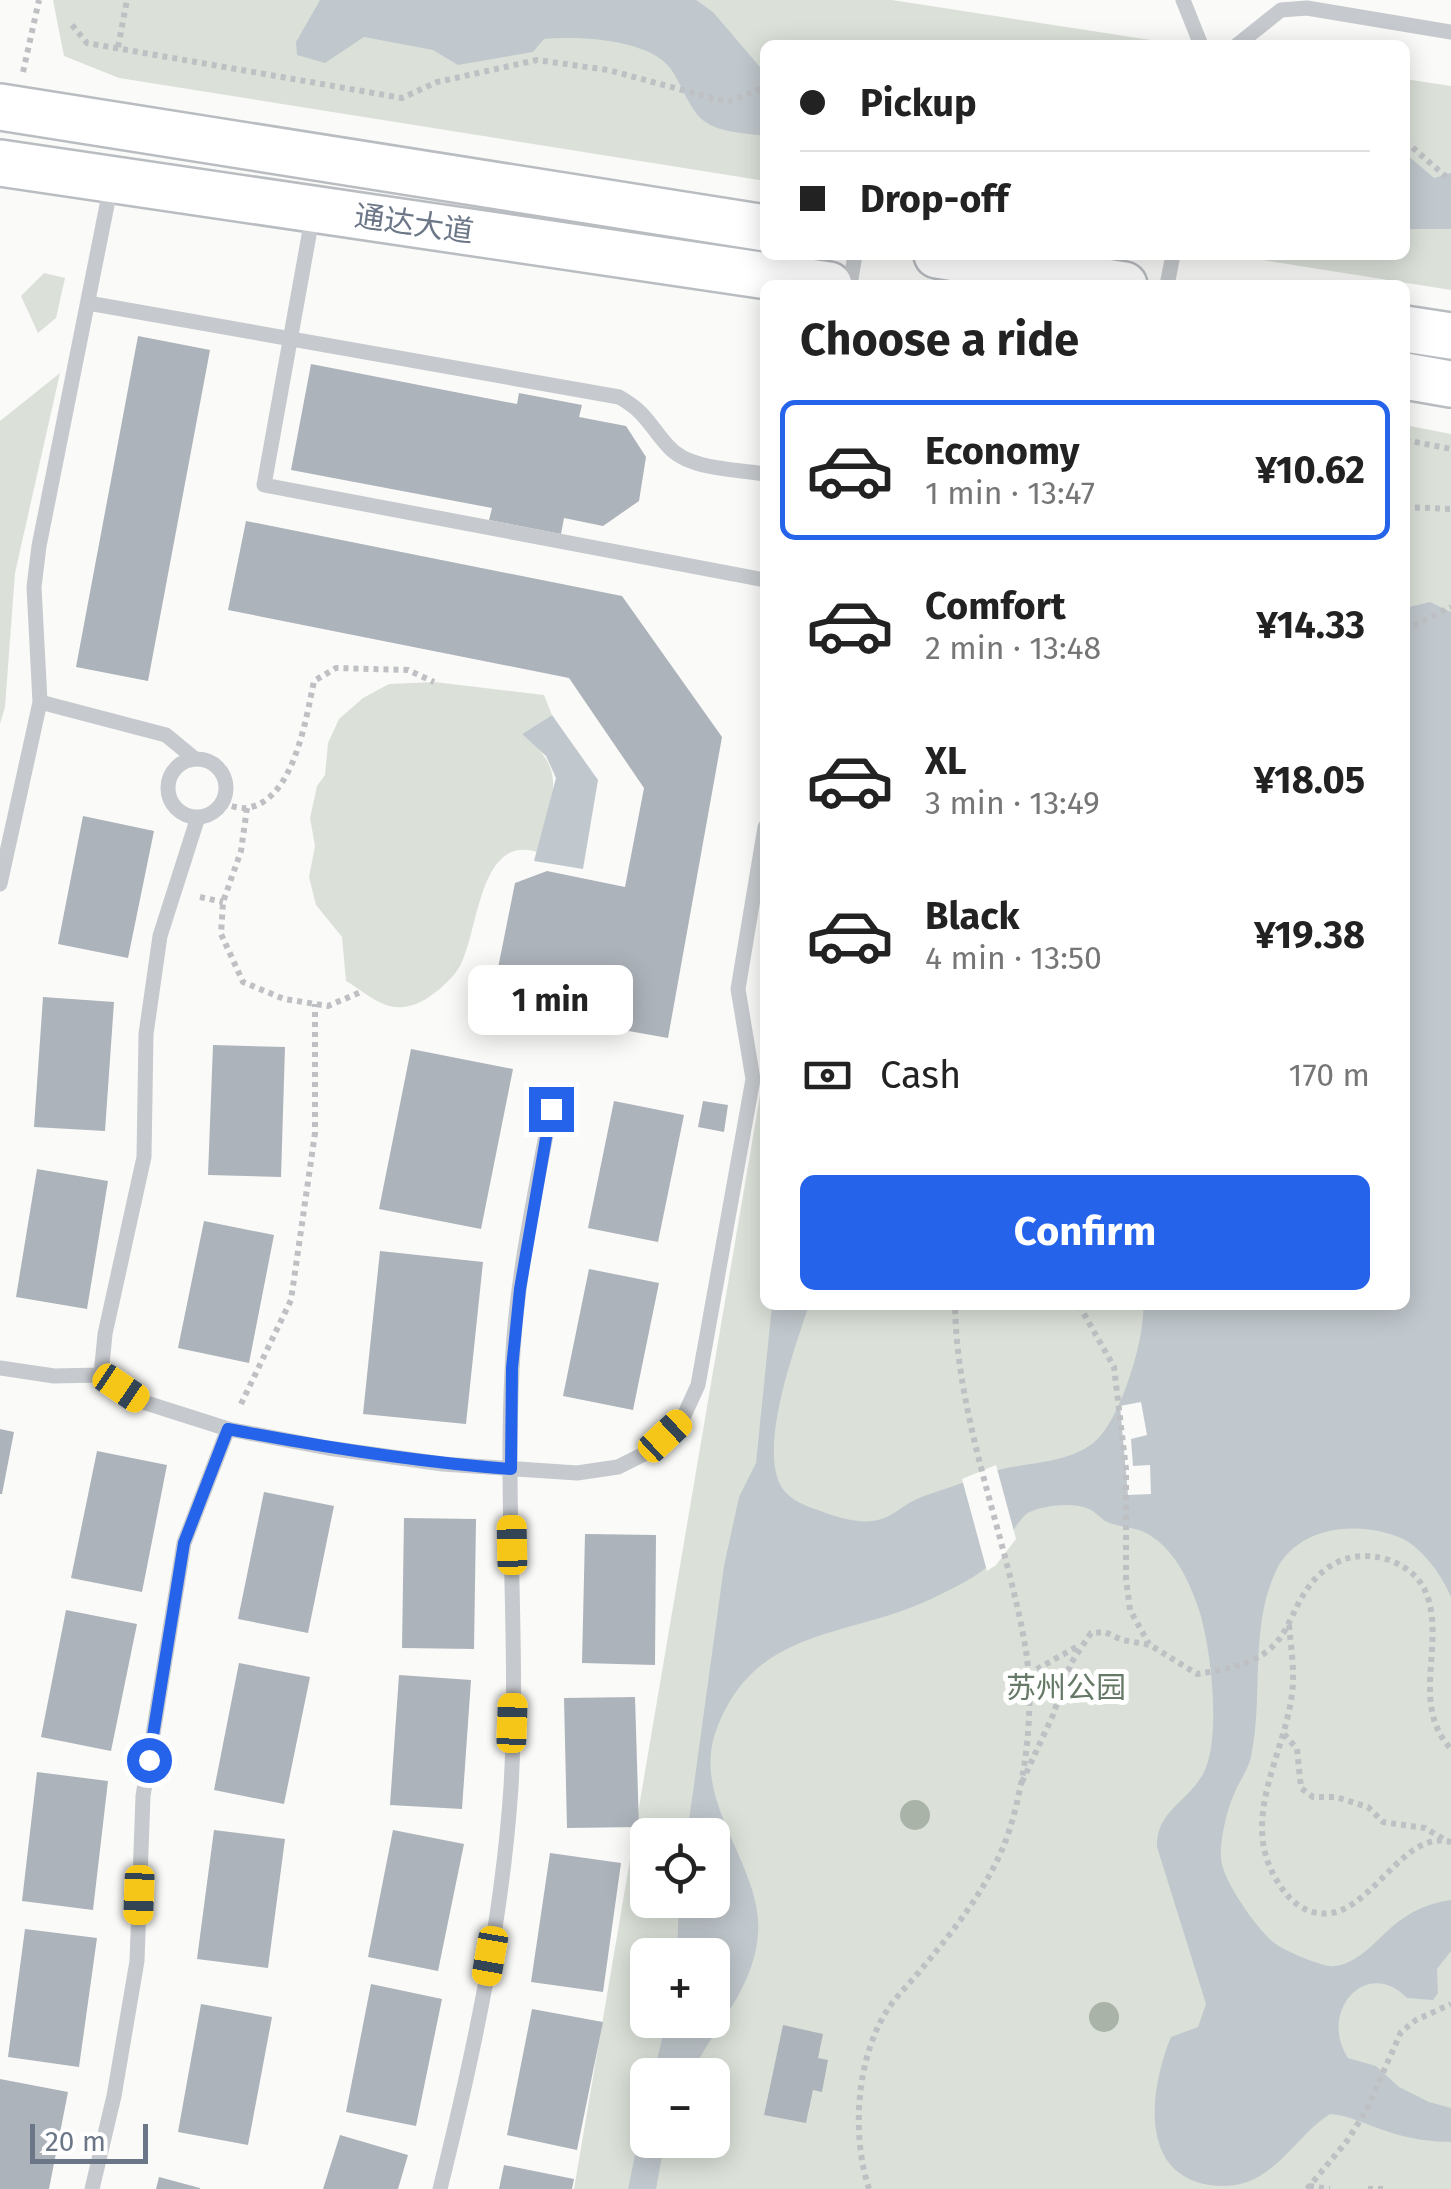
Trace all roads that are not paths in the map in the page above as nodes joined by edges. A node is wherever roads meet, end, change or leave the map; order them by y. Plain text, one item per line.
1 (1182, 0) edge
2 (1451, 32) edge
3 (1199, 40) edge
4 (1243, 40) edge
5 (0, 106) edge
6 (0, 162) edge
7 (112, 180) junction
8 (314, 210) junction
9 (760, 227) edge
10 (968, 260) edge
11 (795, 280) edge
12 (1093, 280) edge
13 (88, 303) junction
14 (1410, 330) edge
15 (1451, 336) edge
16 (291, 337) junction
17 (1410, 377) edge
18 (1451, 384) edge
19 (760, 473) edge
20 (760, 579) edge
21 (40, 702) junction
22 (195, 759) junction
23 (198, 817) junction
24 (760, 858) edge
25 (0, 884) edge
26 (551, 1109) dead end
27 (0, 1368) edge
28 (101, 1375) junction
29 (228, 1429) junction
30 (511, 1469) junction
31 (92, 2189) edge
32 (440, 2189) edge

1 - 3 lane
2 - 4 lane
5 - 9 main road, 通达大道
6 - 7 main road, 通达大道
7 - 8 main road, 通达大道
7 - 13 lane
8 - 11 main road, 通达大道
8 - 16 lane
10 - 12 main road
13 - 16 lane
13 - 21 lane
14 - 15 main road
16 - 19 lane
16 - 20 lane
17 - 18 main road
21 - 22 lane
21 - 25 lane
22 - 23 lane
22 - 23 lane
23 - 28 lane
24 - 30 lane
26 - 30 lane
27 - 28 lane
28 - 29 lane
29 - 30 lane
29 - 31 lane
30 - 32 lane

